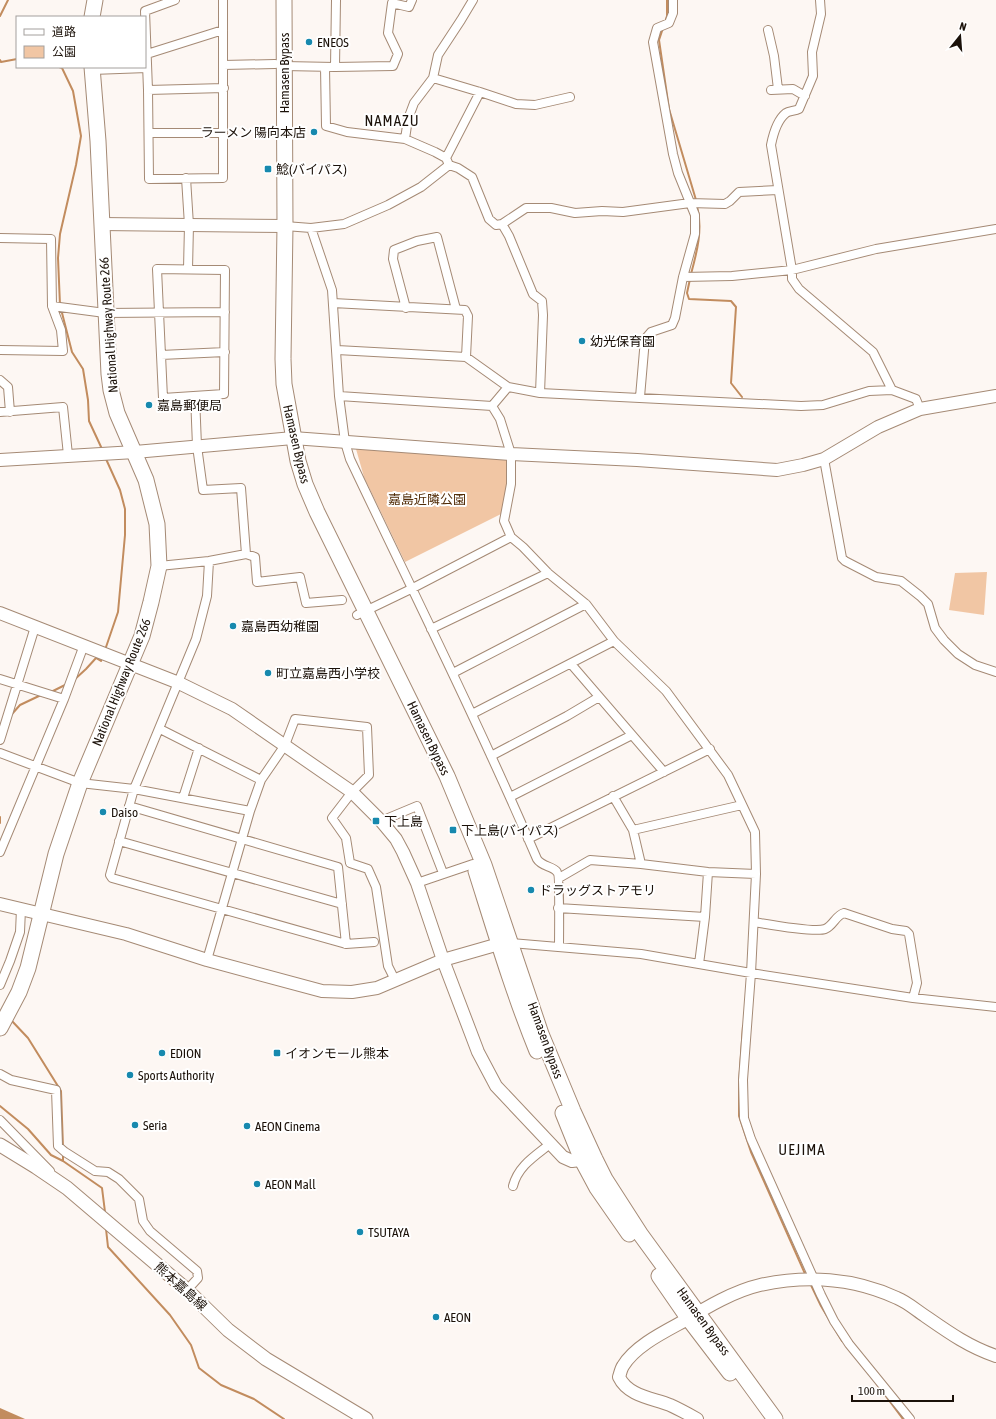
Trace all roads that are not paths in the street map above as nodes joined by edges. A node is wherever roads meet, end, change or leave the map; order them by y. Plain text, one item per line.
1 (95, 0) edge
2 (175, 0) edge
3 (223, 0) edge
4 (276, 0) edge
5 (284, 0) edge
6 (336, 0) edge
7 (412, 0) edge
8 (473, 0) edge
9 (673, 0) edge
10 (820, 0) edge
11 (92, 16) edge
12 (145, 16) edge
13 (223, 30) junction
14 (768, 30) dead end
15 (146, 32) edge
16 (147, 54) junction
17 (223, 65) junction
18 (280, 65) junction
19 (325, 67) junction
20 (336, 67) junction
21 (92, 68) edge
22 (147, 68) junction
23 (433, 78) junction
24 (224, 88) junction
25 (148, 90) junction
26 (480, 92) junction
27 (805, 96) junction
28 (570, 97) dead end
29 (149, 133) junction
30 (223, 133) junction
31 (405, 139) junction
32 (448, 161) junction
33 (186, 178) junction
34 (778, 190) junction
35 (690, 203) junction
36 (101, 224) junction
37 (502, 224) junction
38 (189, 225) junction
39 (280, 226) junction
40 (312, 228) junction
41 (996, 229) edge
42 (0, 238) edge
43 (188, 269) junction
44 (792, 270) junction
45 (683, 277) junction
46 (333, 303) junction
47 (52, 306) junction
48 (406, 308) junction
49 (456, 309) junction
50 (159, 312) junction
51 (225, 312) junction
52 (105, 313) junction
53 (0, 350) edge
54 (337, 350) junction
55 (225, 352) junction
56 (161, 355) junction
57 (466, 357) junction
58 (0, 380) edge
59 (508, 387) junction
60 (892, 390) junction
61 (540, 392) junction
62 (195, 396) junction
63 (339, 396) junction
64 (996, 396) edge
65 (640, 397) junction
66 (492, 406) junction
67 (920, 409) junction
68 (0, 412) edge
69 (10, 412) junction
70 (288, 439) junction
71 (345, 442) junction
72 (198, 446) junction
73 (135, 452) junction
74 (511, 454) junction
75 (68, 455) junction
76 (824, 459) junction
77 (0, 460) edge
78 (510, 537) junction
79 (246, 554) junction
80 (209, 561) junction
81 (159, 566) junction
82 (548, 573) junction
83 (411, 589) junction
84 (342, 600) dead end
85 (586, 604) junction
86 (362, 612) junction
87 (0, 613) edge
88 (35, 627) junction
89 (431, 629) junction
90 (614, 641) junction
91 (84, 645) junction
92 (130, 664) junction
93 (571, 664) junction
94 (996, 672) edge
95 (453, 673) junction
96 (0, 679) edge
97 (179, 683) junction
98 (17, 685) junction
99 (600, 697) junction
100 (64, 699) junction
101 (472, 714) junction
102 (160, 728) junction
103 (632, 735) junction
104 (0, 740) edge
105 (285, 745) junction
106 (199, 748) junction
107 (710, 749) junction
108 (0, 753) edge
109 (491, 756) junction
110 (36, 766) junction
111 (664, 772) junction
112 (261, 780) junction
113 (80, 783) junction
114 (134, 789) junction
115 (352, 792) junction
116 (614, 796) junction
117 (510, 797) junction
118 (183, 798) junction
119 (742, 805) junction
120 (129, 806) junction
121 (250, 811) junction
122 (381, 821) junction
123 (633, 830) junction
124 (242, 839) junction
125 (528, 839) junction
126 (119, 841) junction
127 (0, 852) edge
128 (479, 864) junction
129 (641, 864) junction
130 (708, 872) junction
131 (443, 873) junction
132 (232, 874) junction
133 (756, 874) junction
134 (559, 878) junction
135 (417, 883) junction
136 (0, 904) edge
137 (342, 904) junction
138 (222, 908) junction
139 (558, 908) junction
140 (21, 909) junction
141 (40, 914) junction
142 (705, 917) junction
143 (754, 922) junction
144 (374, 942) dead end
145 (505, 943) junction
146 (346, 944) junction
147 (559, 947) junction
148 (207, 960) junction
149 (443, 960) junction
150 (699, 964) junction
151 (751, 973) junction
152 (396, 980) junction
153 (0, 985) edge
154 (913, 998) junction
155 (996, 1007) edge
156 (0, 1028) edge
157 (0, 1074) edge
158 (0, 1120) edge
159 (550, 1144) junction
160 (0, 1145) edge
161 (588, 1159) junction
162 (513, 1186) dead end
163 (67, 1188) junction
164 (814, 1279) junction
165 (187, 1290) junction
166 (693, 1315) junction
167 (996, 1356) edge
168 (366, 1419) edge
169 (697, 1419) edge
170 (764, 1419) edge
171 (775, 1419) edge
172 (910, 1419) edge

1 - 11 highway
2 - 12 street
3 - 13 street
4 - 18 highway, Hamasen Bypass
5 - 18 highway, Hamasen Bypass
6 - 20 street
7 - 20 street
8 - 23 street
9 - 35 street
10 - 27 street
13 - 16 street
13 - 17 street
14 - 27 street
15 - 16 street
16 - 22 street
17 - 18 street
17 - 24 street
18 - 19 street
18 - 39 highway, Hamasen Bypass
19 - 20 street
19 - 31 street
21 - 22 street
21 - 36 highway, National Highway Route 266
22 - 25 street
23 - 26 street
23 - 31 street
24 - 25 street
24 - 30 street
25 - 29 street
26 - 28 street
26 - 32 street
27 - 34 street
29 - 30 street
29 - 33 street
30 - 33 street
31 - 32 street
32 - 37 street
32 - 40 street
33 - 38 street
34 - 35 street
34 - 44 street
35 - 37 street
35 - 45 street
36 - 38 street
36 - 52 highway, National Highway Route 266
37 - 61 street
38 - 39 street
38 - 43 street
39 - 40 street
39 - 70 highway, Hamasen Bypass
40 - 46 street
41 - 44 street
42 - 47 street
43 - 50 street
43 - 51 street
44 - 45 street
44 - 60 street
45 - 65 street
46 - 48 street
46 - 54 street
47 - 52 street
47 - 53 street
48 - 49 street
48 - 49 street
49 - 57 street
50 - 51 street
50 - 52 street
50 - 56 street
51 - 55 street
52 - 73 highway, National Highway Route 266
54 - 57 street
54 - 63 street
55 - 56 street
55 - 62 street
56 - 62 street
57 - 59 street
58 - 69 street
59 - 61 street
59 - 66 street
60 - 65 street
60 - 67 street
61 - 65 street
62 - 72 street
63 - 66 street
63 - 71 street
64 - 67 street
66 - 74 street
67 - 76 street
68 - 69 street
69 - 75 street
70 - 71 street
70 - 72 street
70 - 86 highway, Hamasen Bypass
71 - 74 street
71 - 83 street
72 - 73 street
72 - 79 street
73 - 75 street
73 - 81 highway, National Highway Route 266
74 - 76 street
74 - 78 street
75 - 77 street
76 - 94 street
78 - 82 street
78 - 83 street
79 - 80 street
79 - 84 street
80 - 81 street
80 - 97 street
81 - 92 highway, National Highway Route 266
82 - 85 street
82 - 89 street
83 - 86 street
83 - 89 street
85 - 90 street
85 - 95 street
86 - 128 highway, Hamasen Bypass
87 - 88 street
88 - 91 street
88 - 98 street
89 - 95 street
90 - 93 street
90 - 107 street
91 - 92 street
91 - 100 street
92 - 97 street
92 - 113 highway, National Highway Route 266
93 - 99 street
93 - 101 street
95 - 101 street
96 - 98 street
97 - 102 street
97 - 105 street
98 - 100 street
98 - 104 street
99 - 103 street
99 - 109 street
100 - 110 street
101 - 109 street
102 - 106 street
102 - 114 street
103 - 111 street
103 - 117 street
105 - 112 street
105 - 115 street
105 - 115 street
106 - 112 street
106 - 118 street
107 - 111 street
107 - 119 street
108 - 110 street
109 - 117 street
110 - 113 street
110 - 127 street
111 - 116 street
112 - 121 street
113 - 114 street
113 - 141 highway, National Highway Route 266
114 - 118 street
114 - 120 street
115 - 122 street
115 - 152 street
116 - 123 street
116 - 125 street
117 - 125 street
118 - 121 street
119 - 123 street
119 - 133 street
120 - 124 street
120 - 126 street
121 - 124 street
122 - 131 street
122 - 135 street
123 - 129 street
124 - 132 street
124 - 137 street
125 - 134 street
126 - 132 street
126 - 138 street
128 - 131 street
128 - 145 highway, Hamasen Bypass
129 - 130 street
129 - 134 street
130 - 133 street
130 - 142 street
131 - 135 street
132 - 137 street
132 - 138 street
133 - 143 street
134 - 139 street
135 - 149 street
136 - 140 street
137 - 146 street
138 - 146 street
138 - 148 street
139 - 142 street
139 - 147 street
140 - 141 street
140 - 153 street
141 - 148 street
141 - 156 highway, National Highway Route 266
142 - 150 street
143 - 151 street
143 - 154 street
144 - 146 street
145 - 147 street
145 - 149 street
145 - 161 highway, Hamasen Bypass
147 - 150 street
148 - 152 street
149 - 152 street
149 - 159 street
150 - 151 street
151 - 154 street
151 - 164 street
154 - 155 street
157 - 165 street
158 - 163 street
159 - 161 street
159 - 162 street
160 - 163 main road, 熊本嘉島線
161 - 166 highway, Hamasen Bypass
163 - 165 main road, 熊本嘉島線
164 - 166 street
164 - 167 street
164 - 172 street
165 - 168 main road, 熊本嘉島線
166 - 169 street
166 - 170 highway, Hamasen Bypass
166 - 171 highway, Hamasen Bypass

